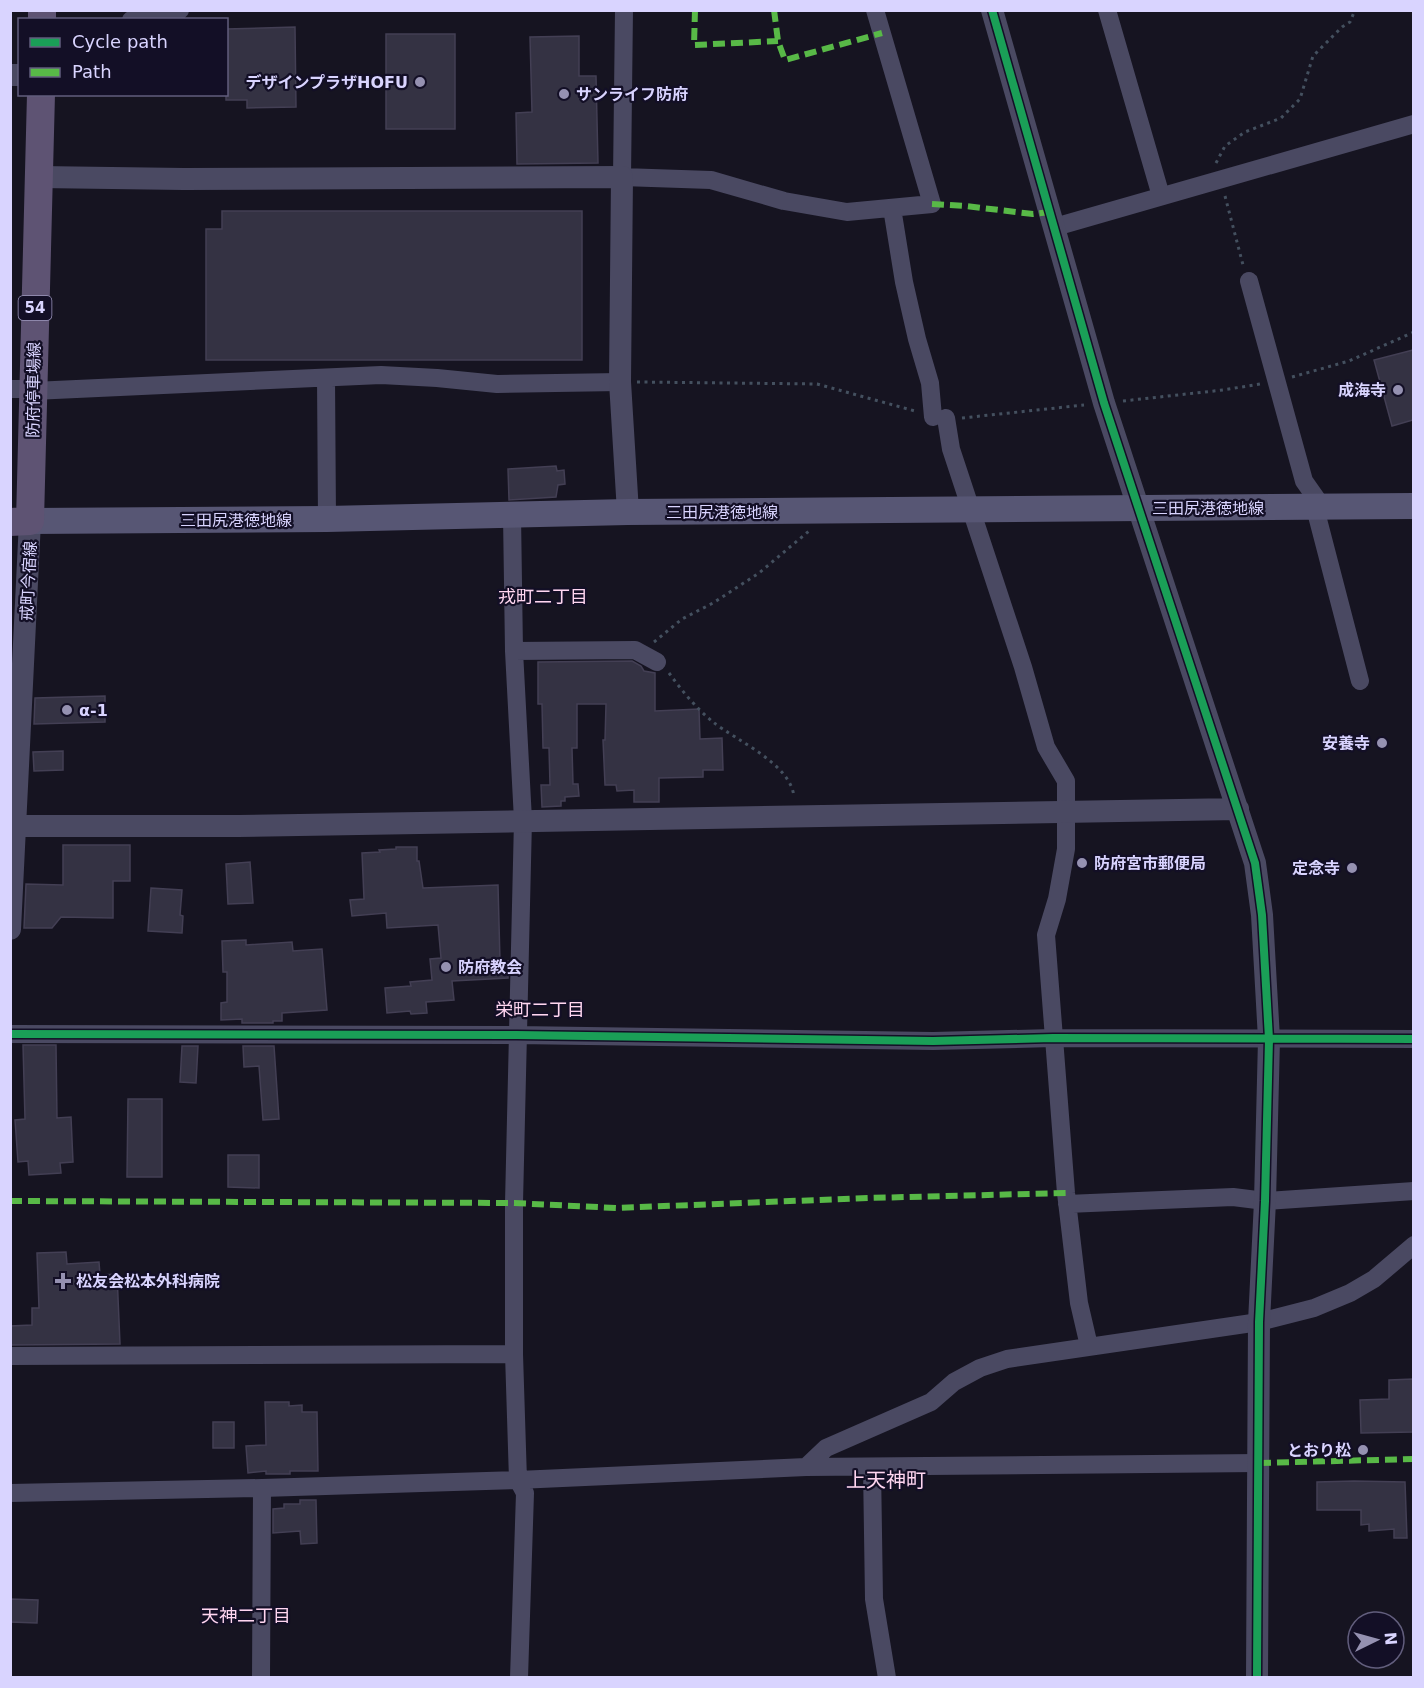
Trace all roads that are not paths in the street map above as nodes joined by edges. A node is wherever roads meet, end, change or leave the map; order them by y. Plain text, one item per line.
1 (180, 10) edge
2 (624, 10) edge
3 (875, 10) edge
4 (992, 10) edge
5 (1107, 10) edge
6 (141, 18) edge
7 (41, 96) edge
8 (1413, 124) edge
9 (39, 177) junction
10 (622, 177) junction
11 (1161, 196) junction
12 (892, 208) junction
13 (1055, 227) junction
14 (1249, 281) road end
15 (326, 378) junction
16 (620, 382) junction
17 (22, 389) edge
18 (1413, 506) edge
19 (1138, 507) junction
20 (1319, 508) junction
21 (971, 510) junction
22 (628, 512) junction
23 (512, 515) junction
24 (327, 519) junction
25 (20, 522) edge
26 (17, 648) edge
27 (514, 651) junction
28 (650, 658) road end
29 (1360, 681) dead end
30 (1238, 809) junction
31 (1065, 813) junction
32 (523, 820) junction
33 (13, 826) edge
34 (10, 929) edge
35 (10, 1034) edge
36 (517, 1035) junction
37 (1053, 1038) junction
38 (1269, 1039) junction
39 (1413, 1039) edge
40 (1413, 1191) edge
41 (1265, 1201) junction
42 (1067, 1204) junction
43 (1413, 1245) edge
44 (1259, 1322) junction
45 (1089, 1346) junction
46 (514, 1354) junction
47 (10, 1356) edge
48 (1259, 1463) junction
49 (806, 1467) junction
50 (872, 1467) junction
51 (518, 1480) junction
52 (262, 1488) junction
53 (10, 1493) edge
54 (261, 1677) edge
55 (519, 1677) edge
56 (887, 1677) edge
57 (1257, 1677) edge

1 - 6 street
2 - 10 street
3 - 12 street
4 - 13 street
5 - 11 street
7 - 9 main road, 防府停車場線 / 54
8 - 11 street
9 - 10 street
9 - 17 main road, 防府停車場線 / 54
10 - 12 street
10 - 16 street
11 - 13 street
12 - 21 street
13 - 19 street
14 - 20 street
15 - 16 street
15 - 17 street
15 - 24 street
16 - 22 street
17 - 25 main road, 防府停車場線 / 54
18 - 20 main road, 三田尻港徳地線
19 - 20 main road, 三田尻港徳地線
19 - 21 main road, 三田尻港徳地線
19 - 30 street
20 - 29 street
21 - 22 main road, 三田尻港徳地線
21 - 31 street
22 - 23 main road, 三田尻港徳地線
23 - 24 main road, 三田尻港徳地線
23 - 27 street
24 - 25 main road, 三田尻港徳地線
25 - 26 street, 戒町今宿線
26 - 33 street, 戒町今宿線
27 - 28 street
27 - 32 street
30 - 31 street
30 - 38 street
31 - 32 street
31 - 37 street
32 - 33 street
32 - 36 street
33 - 34 street, 戒町今宿線
35 - 36 street
36 - 37 street
36 - 46 street
37 - 38 street
37 - 42 street
38 - 39 street
38 - 41 street
40 - 41 street
41 - 42 street
41 - 44 street
42 - 45 street
43 - 44 street
44 - 45 street
44 - 48 street
45 - 49 street
46 - 47 street
46 - 51 street
48 - 50 street
48 - 57 street
49 - 50 street
49 - 51 street
50 - 56 street
51 - 52 street
51 - 55 street
52 - 53 street
52 - 54 street

